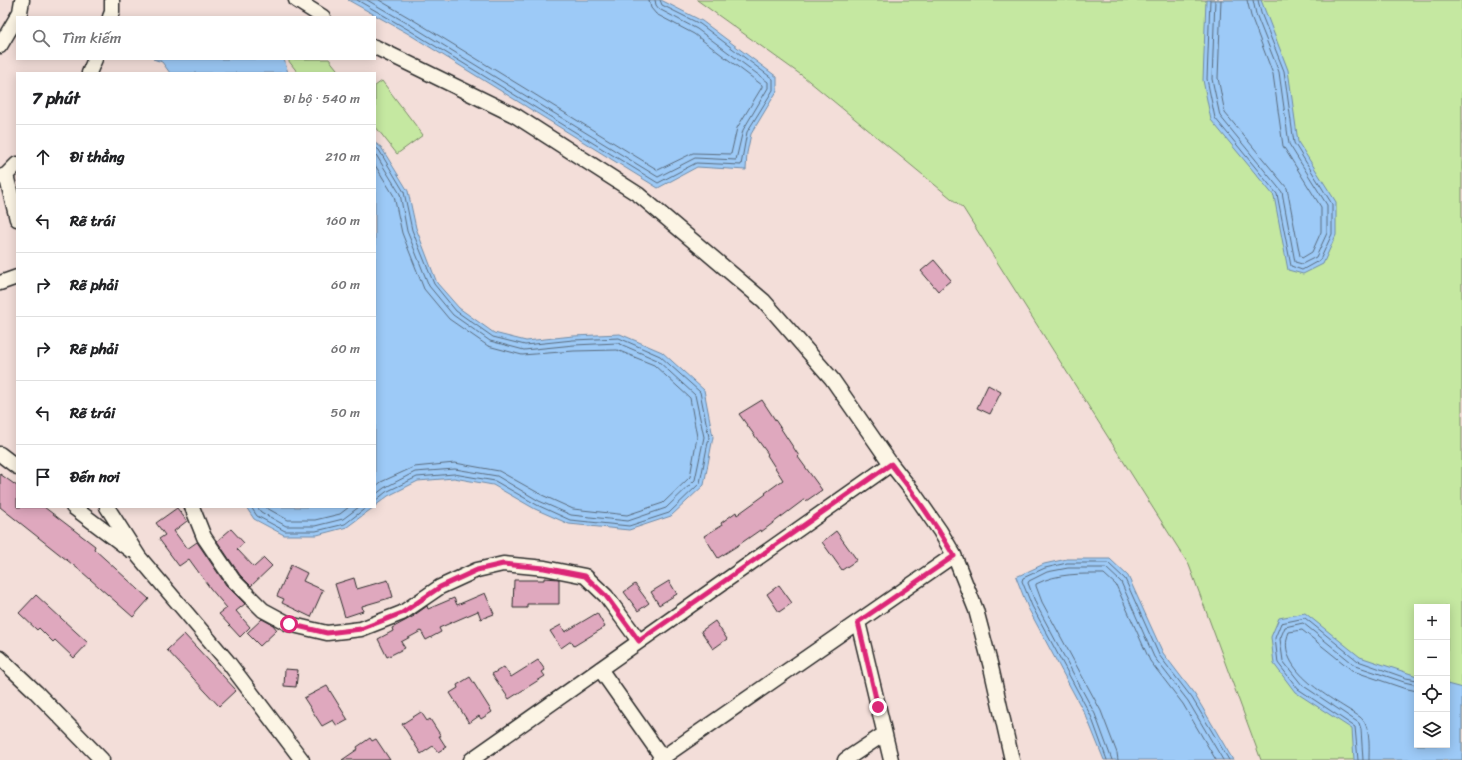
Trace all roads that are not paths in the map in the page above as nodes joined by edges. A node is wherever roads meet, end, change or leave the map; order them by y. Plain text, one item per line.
1 (22, 0) edge
2 (112, 0) edge
3 (296, 0) edge
4 (18, 16) edge
5 (110, 16) edge
6 (322, 16) edge
7 (16, 19) edge
8 (0, 46) edge
9 (376, 47) edge
10 (95, 60) edge
11 (89, 72) edge
12 (16, 165) edge
13 (3, 176) edge
14 (16, 216) edge
15 (16, 277) edge
16 (0, 283) edge
17 (0, 454) edge
18 (891, 464) junction
19 (16, 465) edge
20 (74, 508) edge
21 (108, 508) edge
22 (192, 508) edge
23 (954, 556) junction
24 (139, 557) junction
25 (858, 622) junction
26 (639, 641) junction
27 (0, 658) edge
28 (600, 669) junction
29 (884, 734) junction
30 (662, 759) edge
31 (102, 760) edge
32 (302, 760) edge
33 (470, 760) edge
34 (844, 760) edge
35 (891, 760) edge
36 (1012, 760) edge

1 - 4 street
2 - 5 street
3 - 6 street
7 - 8 street
9 - 18 street
10 - 11 street
12 - 13 street
13 - 14 street
15 - 16 street
17 - 19 street
18 - 23 street
18 - 26 street
20 - 24 street
21 - 24 street
22 - 26 street
23 - 25 street
23 - 36 street
24 - 32 street
25 - 29 street
25 - 30 street
26 - 28 street
27 - 31 street
28 - 30 street
28 - 33 street
29 - 34 street
29 - 35 street

